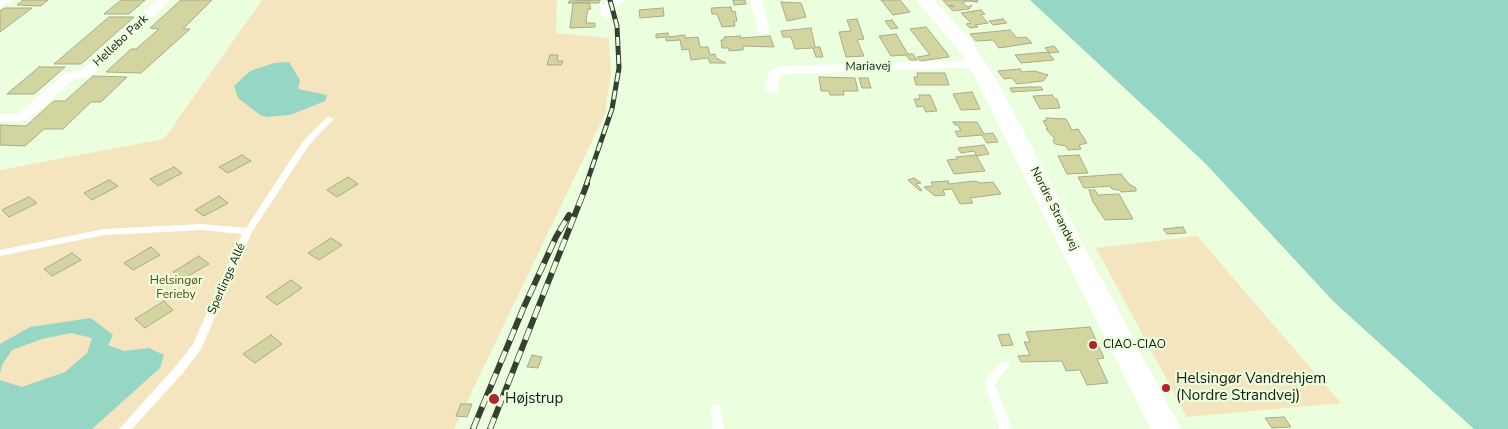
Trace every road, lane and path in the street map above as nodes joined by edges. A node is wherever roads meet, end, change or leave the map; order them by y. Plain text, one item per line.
1 (6, 0) edge
2 (164, 0) edge
3 (621, 0) edge
4 (756, 0) edge
5 (925, 0) edge
6 (0, 4) edge
7 (607, 15) dead end
8 (764, 31) dead end
9 (978, 64) junction
10 (772, 89) dead end
11 (0, 118) edge
12 (330, 119) dead end
13 (248, 231) junction
14 (0, 253) edge
15 (1005, 366) dead end
16 (716, 409) dead end
17 (125, 429) edge
18 (718, 429) edge
19 (1006, 429) edge
20 (1166, 429) edge

1 - 6 street
2 - 11 street, Hellebo Park
3 - 7 street
4 - 8 street
5 - 9 main road, Nordre Strandvej
9 - 10 street, Mariavej
9 - 20 main road, Nordre Strandvej
12 - 13 lane
13 - 14 lane, Sperlings Allé
13 - 17 lane, Sperlings Allé
15 - 19 lane
16 - 18 lane

